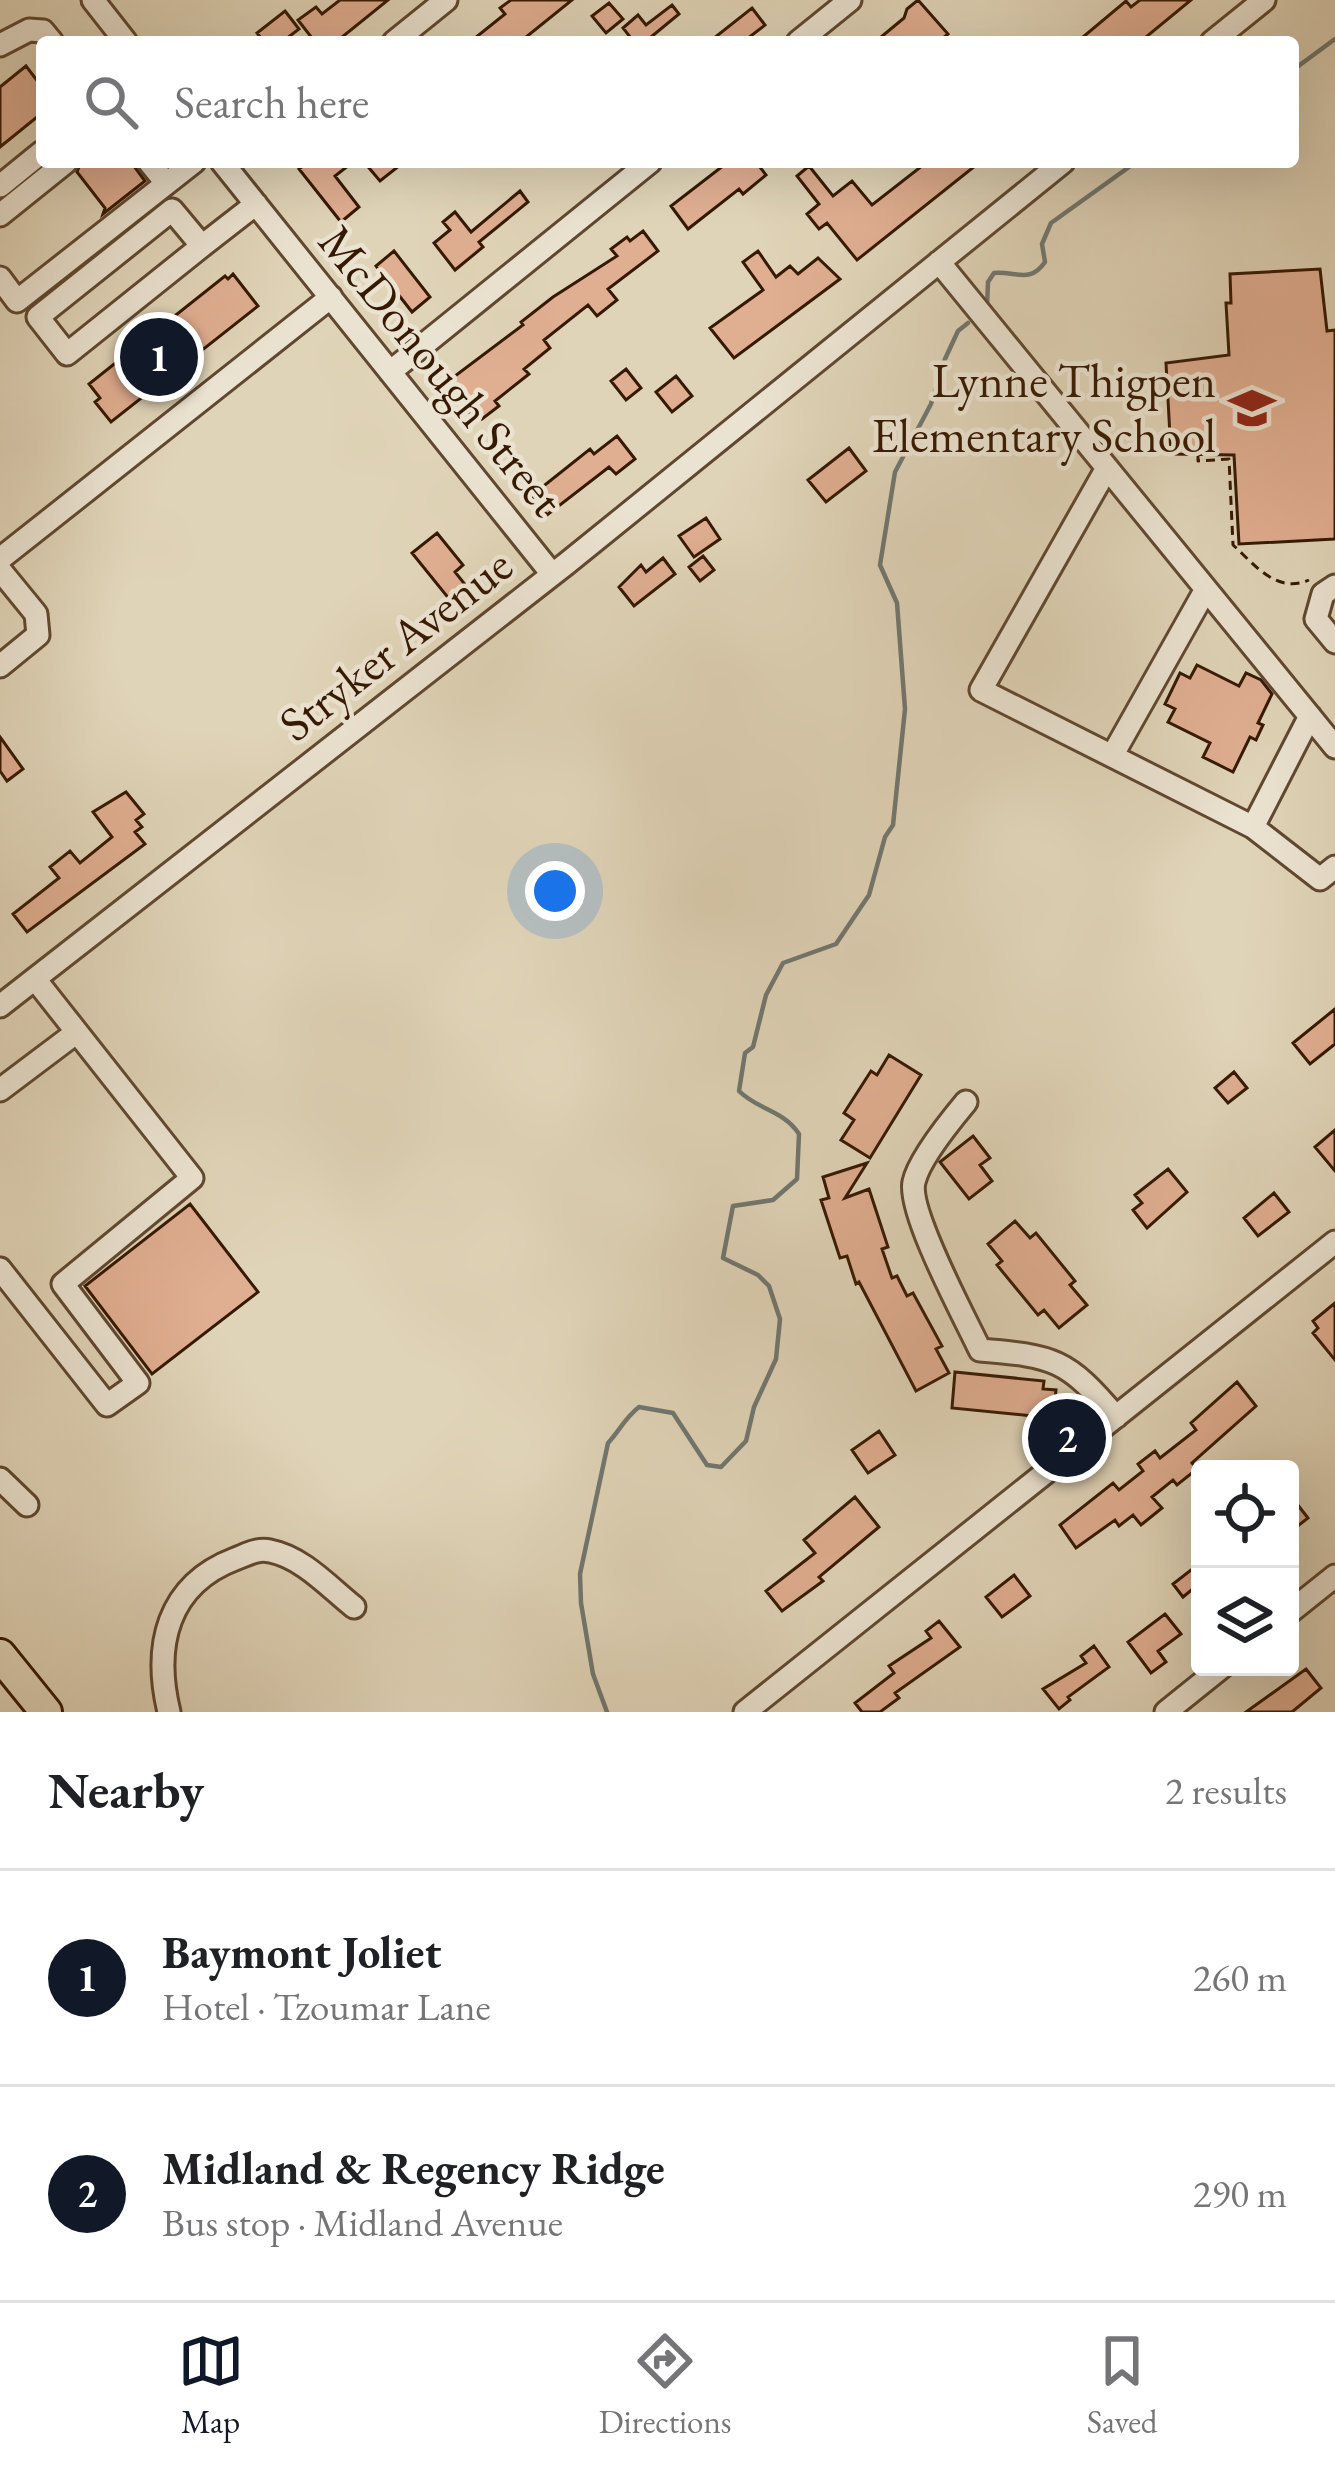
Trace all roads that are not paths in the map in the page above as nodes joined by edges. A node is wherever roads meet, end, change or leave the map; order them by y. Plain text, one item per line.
1 (93, 0) edge
2 (446, 0) edge
3 (850, 0) edge
4 (1264, 0) edge
5 (47, 36) edge
6 (121, 36) edge
7 (401, 36) edge
8 (805, 36) edge
9 (1219, 36) edge
10 (0, 45) edge
11 (36, 157) edge
12 (59, 168) edge
13 (154, 168) edge
14 (186, 168) edge
15 (234, 168) edge
16 (643, 168) edge
17 (1056, 168) edge
18 (166, 184) junction
19 (0, 186) edge
20 (256, 204) junction
21 (0, 215) edge
22 (202, 246) junction
23 (939, 262) junction
24 (0, 278) edge
25 (331, 297) junction
26 (390, 372) junction
27 (1108, 468) junction
28 (0, 559) edge
29 (0, 570) edge
30 (552, 574) junction
31 (1324, 582) edge
32 (1206, 589) junction
33 (1335, 642) edge
34 (0, 665) edge
35 (1310, 716) junction
36 (1335, 747) edge
37 (1112, 756) junction
38 (1253, 827) junction
39 (1335, 867) edge
40 (35, 979) junction
41 (0, 1006) edge
42 (77, 1033) junction
43 (0, 1090) edge
44 (966, 1102) dead end
45 (1335, 1242) edge
46 (0, 1269) edge
47 (63, 1284) junction
48 (30, 1308) junction
49 (1116, 1417) junction
50 (0, 1478) edge
51 (27, 1505) dead end
52 (1335, 1576) edge
53 (1299, 1605) edge
54 (354, 1607) dead end
55 (0, 1655) edge
56 (1211, 1676) edge
57 (46, 1712) edge
58 (170, 1712) edge
59 (745, 1712) edge
60 (1166, 1712) edge

1 - 6 street
2 - 7 street
3 - 8 street
4 - 9 street
5 - 10 street
11 - 19 street
12 - 21 street
13 - 18 street
14 - 18 street
15 - 20 street, McDonough Street
16 - 26 street
17 - 23 street, Stryker Avenue
18 - 24 street
20 - 22 street
20 - 25 street, McDonough Street
22 - 22 street
23 - 27 street
23 - 30 street, Stryker Avenue
25 - 26 street, McDonough Street
25 - 28 street
26 - 30 street, McDonough Street
27 - 32 street
27 - 37 street
29 - 34 street
30 - 40 street, Stryker Avenue
31 - 33 street
32 - 35 street
32 - 37 street
35 - 36 street
35 - 38 street
37 - 38 street
38 - 39 street
40 - 41 street, Stryker Avenue
40 - 42 street
42 - 43 street
42 - 47 street
44 - 49 street
45 - 49 street
46 - 48 street
47 - 48 street
47 - 48 street
49 - 59 street
50 - 51 street
52 - 53 street
54 - 58 street
55 - 57 highway
56 - 60 street

